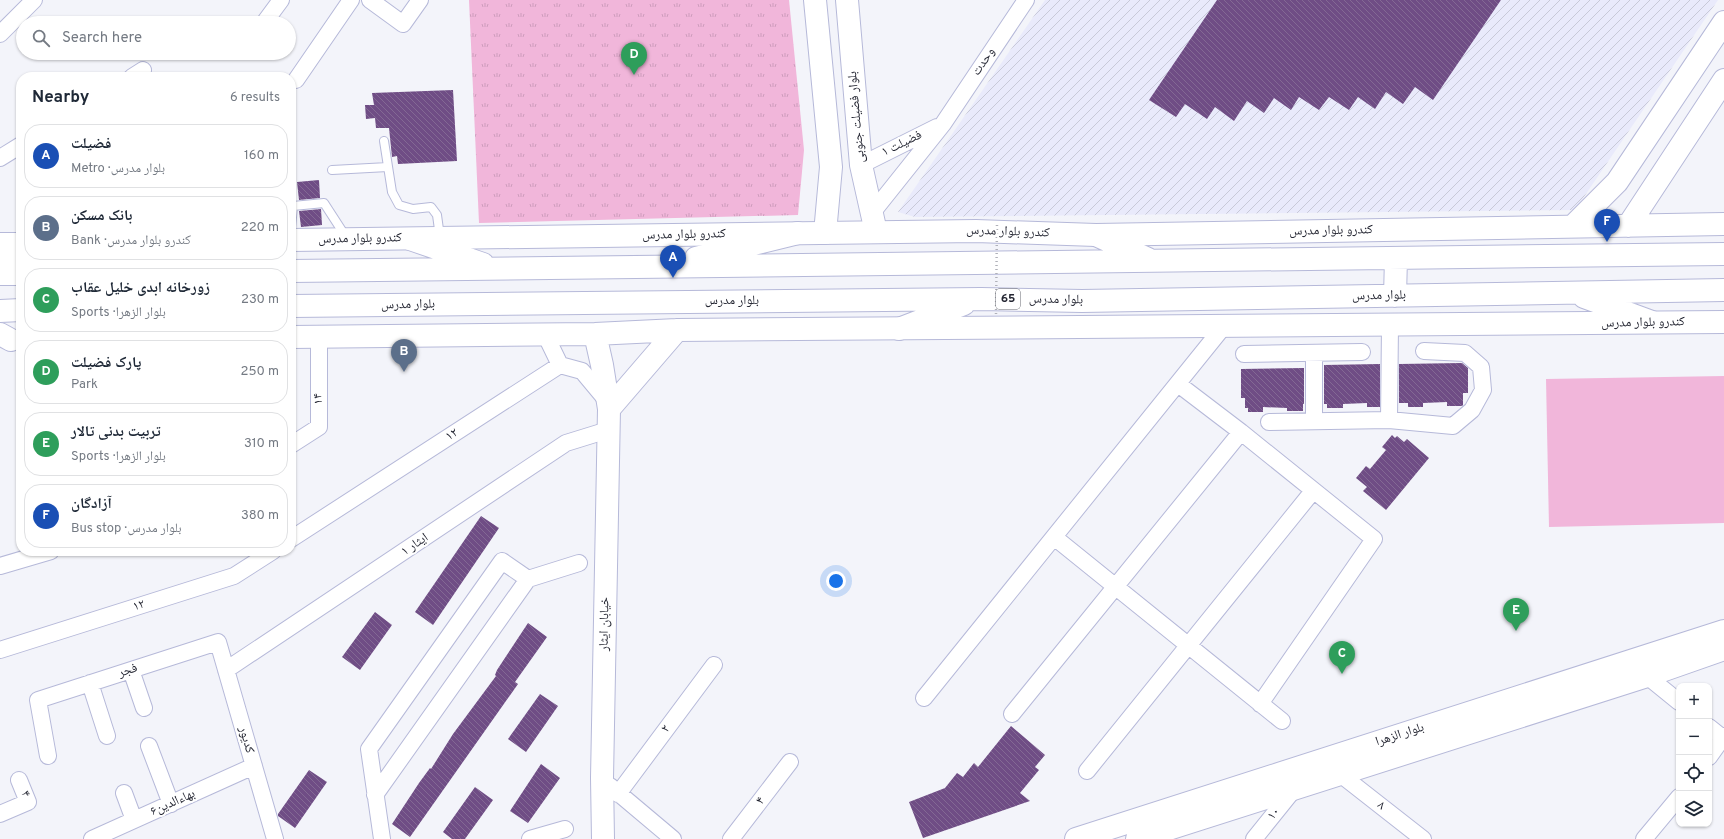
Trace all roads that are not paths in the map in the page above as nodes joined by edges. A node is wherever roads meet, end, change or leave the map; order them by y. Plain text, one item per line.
1 (34, 0) edge
2 (281, 0) edge
3 (351, 0) edge
4 (370, 0) edge
5 (420, 0) edge
6 (815, 0) edge
7 (847, 0) edge
8 (1026, 0) edge
9 (18, 16) edge
10 (269, 16) edge
11 (16, 18) edge
12 (1724, 22) edge
13 (0, 34) edge
14 (296, 80) dead end
15 (1724, 80) edge
16 (942, 124) junction
17 (384, 141) dead end
18 (16, 149) edge
19 (0, 158) edge
20 (861, 165) junction
21 (388, 166) junction
22 (831, 167) junction
23 (332, 170) dead end
24 (1617, 182) junction
25 (1645, 198) junction
26 (296, 206) edge
27 (874, 223) junction
28 (1724, 224) edge
29 (1573, 226) junction
30 (1628, 226) junction
31 (798, 233) junction
32 (825, 233) junction
33 (1096, 235) junction
34 (440, 238) junction
35 (410, 239) junction
36 (296, 240) edge
37 (347, 240) junction
38 (0, 244) edge
39 (16, 244) edge
40 (1724, 254) edge
41 (0, 256) edge
42 (1396, 258) junction
43 (16, 260) edge
44 (1152, 261) junction
45 (658, 267) junction
46 (497, 269) junction
47 (296, 271) edge
48 (0, 274) edge
49 (16, 274) edge
50 (1724, 290) edge
51 (1573, 293) junction
52 (1395, 296) junction
53 (978, 299) junction
54 (296, 306) edge
55 (16, 310) edge
56 (0, 311) edge
57 (1652, 322) junction
58 (1724, 322) edge
59 (1390, 325) junction
60 (1224, 326) junction
61 (899, 329) junction
62 (677, 330) junction
63 (545, 334) junction
64 (595, 334) junction
65 (296, 337) edge
66 (319, 337) junction
67 (1424, 351) dead end
68 (1362, 352) dead end
69 (1244, 354) dead end
70 (1314, 354) junction
71 (560, 364) junction
72 (1178, 384) junction
73 (608, 413) junction
74 (1389, 420) junction
75 (1314, 421) junction
76 (1269, 422) dead end
77 (1241, 432) junction
78 (296, 442) edge
79 (1313, 491) junction
80 (296, 536) edge
81 (1054, 537) junction
82 (34, 556) edge
83 (265, 556) edge
84 (579, 563) dead end
85 (0, 566) edge
86 (528, 579) junction
87 (1115, 587) junction
88 (1724, 631) edge
89 (218, 642) joint
90 (1188, 645) junction
91 (1724, 649) edge
92 (0, 650) edge
93 (714, 665) dead end
94 (131, 670) junction
95 (226, 670) junction
96 (1647, 676) junction
97 (90, 683) junction
98 (924, 698) dead end
99 (1676, 700) edge
100 (1260, 704) junction
101 (144, 708) dead end
102 (1012, 714) dead end
103 (1282, 721) dead end
104 (1712, 729) edge
105 (108, 736) dead end
106 (1724, 738) edge
107 (149, 746) dead end
108 (1711, 755) edge
109 (48, 756) dead end
110 (790, 762) dead end
111 (254, 766) junction
112 (1086, 771) dead end
113 (1340, 774) junction
114 (602, 778) junction
115 (19, 780) dead end
116 (1295, 788) junction
117 (124, 793) dead end
118 (618, 794) junction
119 (375, 796) junction
120 (1676, 801) edge
121 (171, 804) junction
122 (0, 814) edge
123 (134, 820) junction
124 (565, 829) dead end
125 (119, 834) edge
126 (92, 839) edge
127 (274, 839) edge
128 (382, 839) edge
129 (530, 839) edge
130 (603, 839) edge
131 (673, 839) edge
132 (731, 839) edge
133 (1076, 839) edge
134 (1137, 839) edge
135 (1254, 839) edge
136 (1423, 839) edge
137 (1644, 839) edge

1 - 9 street
2 - 10 street
3 - 14 street
4 - 5 street
6 - 22 main road
7 - 20 main road, بلوار فضیلت جنوبی
8 - 16 street, وحدت
11 - 13 street
12 - 24 main road
15 - 25 main road
16 - 20 street, فضیلت ۱
16 - 27 street, وحدت
17 - 21 lane
18 - 19 street
20 - 22 main road
20 - 27 main road, بلوار فضیلت جنوبی
21 - 23 lane
21 - 34 lane
22 - 32 main road
24 - 25 main road
24 - 29 main road
25 - 30 main road
26 - 37 lane
27 - 32 main road, کندرو بلوار مدرس
27 - 33 main road, کندرو بلوار مدرس
28 - 30 main road, کندرو بلوار مدرس
29 - 30 main road, کندرو بلوار مدرس
29 - 33 main road, کندرو بلوار مدرس
31 - 32 main road, کندرو بلوار مدرس
31 - 34 main road, کندرو بلوار مدرس
31 - 45 main road
33 - 44 main road
34 - 35 main road, کندرو بلوار مدرس
35 - 37 main road, کندرو بلوار مدرس
35 - 46 main road
36 - 37 main road, کندرو بلوار مدرس
38 - 39 main road
40 - 42 main road
41 - 43 main road
42 - 44 main road
42 - 52 main road
44 - 45 main road
45 - 46 main road
46 - 47 main road
48 - 49 main road
50 - 51 main road, بلوار مدرس / 65
51 - 52 main road, بلوار مدرس / 65
51 - 57 main road
52 - 53 main road, بلوار مدرس / 65
53 - 54 main road, بلوار مدرس / 65
53 - 61 main road
55 - 56 main road
57 - 58 main road, کندرو بلوار مدرس
57 - 59 main road, کندرو بلوار مدرس
59 - 60 main road, کندرو بلوار مدرس
59 - 74 street
60 - 61 main road, کندرو بلوار مدرس
60 - 72 street
61 - 62 main road, کندرو بلوار مدرس
62 - 64 main road, کندرو بلوار مدرس
62 - 73 main road
63 - 64 main road, کندرو بلوار مدرس
63 - 66 main road, کندرو بلوار مدرس
63 - 71 street
64 - 73 main road, خیابان ایثار
65 - 66 main road, کندرو بلوار مدرس
66 - 78 street, ۱۴
67 - 74 street
68 - 70 street
69 - 70 street
70 - 75 street
71 - 73 street
71 - 80 street, ۱۲
72 - 77 street
72 - 81 street
73 - 95 street, ایثار ۱
73 - 114 main road, خیابان ایثار
74 - 75 street
75 - 76 street
77 - 79 street
77 - 87 street
79 - 90 street
79 - 100 street
81 - 87 street
81 - 98 street
82 - 85 street
83 - 92 street, ۱۲
84 - 86 street
86 - 119 street
86 - 119 street
87 - 90 street
87 - 102 street
88 - 133 main road, بلوار الزهرا
89 - 94 street, فجر
89 - 95 street, کدیور
90 - 100 street
90 - 112 street
91 - 96 main road, بلوار الزهرا
93 - 118 street, ۲
94 - 97 street, فجر
94 - 101 street
95 - 111 street, کدیور
96 - 99 street
96 - 113 main road, بلوار الزهرا
97 - 105 street
97 - 109 street, فجر
100 - 103 street
104 - 106 street
106 - 108 street
107 - 121 street
110 - 132 street, ۴
111 - 121 street, ۶بهاءالدين
111 - 127 street, کدیور
113 - 116 main road, بلوار الزهرا
113 - 136 street, ۸
114 - 118 street
114 - 130 main road, خیابان ایثار
115 - 122 street, ۴
116 - 134 main road, بلوار الزهرا
116 - 135 street, ۱۰
117 - 123 street
118 - 131 street
119 - 128 street
120 - 137 street
121 - 123 street, ۶بهاءالدين
123 - 125 street, ۶بهاءالدين
124 - 129 street
125 - 126 street, ۶بهاءالدين

